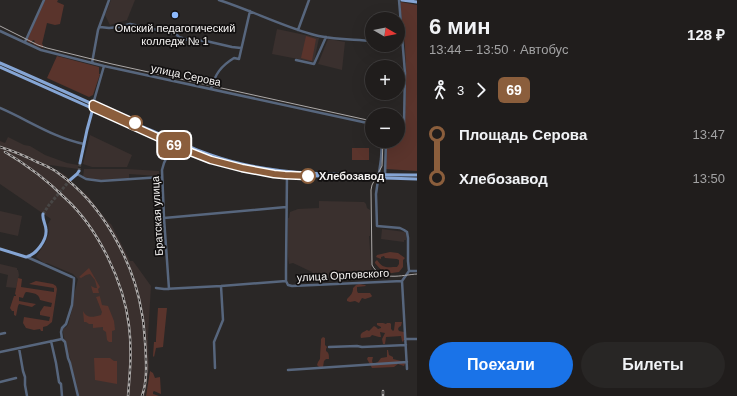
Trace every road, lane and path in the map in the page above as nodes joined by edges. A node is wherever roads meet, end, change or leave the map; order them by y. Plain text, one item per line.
1 (44, 0) edge
2 (109, 0) edge
3 (219, 0) edge
4 (309, 0) edge
5 (399, 0) edge
6 (402, 0) edge
7 (417, 2) edge
8 (250, 11) junction
9 (400, 12) edge
10 (100, 27) junction
11 (298, 30) junction
12 (0, 31) edge
13 (326, 37) junction
14 (365, 40) edge
15 (25, 42) junction
16 (241, 48) junction
17 (403, 52) edge
18 (296, 60) dead end
19 (0, 63) edge
20 (92, 63) junction
21 (104, 66) junction
22 (0, 67) edge
23 (26, 77) junction
24 (211, 89) junction
25 (93, 104) junction
26 (0, 108) edge
27 (93, 108) junction
28 (404, 108) edge
29 (365, 122) edge
30 (84, 144) junction
31 (173, 144) junction
32 (382, 148) edge
33 (386, 148) edge
34 (80, 162) tunnel mouth
35 (78, 172) joint
36 (287, 173) junction
37 (385, 175) junction
38 (417, 175) edge
39 (378, 176) junction
40 (162, 177) junction
41 (417, 179) edge
42 (70, 180) tunnel mouth
43 (286, 207) junction
44 (43, 214) tunnel mouth
45 (164, 218) junction
46 (0, 249) edge
47 (26, 257) junction
48 (409, 271) junction
49 (417, 271) edge
50 (402, 280) junction
51 (286, 281) junction
52 (221, 286) junction
53 (156, 288) dead end
54 (170, 289) junction
55 (5, 333) dead end
56 (0, 334) edge
57 (62, 339) junction
58 (405, 339) junction
59 (417, 339) edge
60 (51, 341) junction
61 (406, 344) junction
62 (329, 347) dead end
63 (19, 348) junction
64 (0, 352) edge
65 (407, 362) junction
66 (215, 368) dead end
67 (288, 370) dead end
68 (407, 370) dead end
69 (16, 378) dead end
70 (0, 382) edge
71 (27, 396) edge
72 (62, 396) edge
73 (78, 396) edge

1 - 15 street
2 - 10 street
3 - 8 street
4 - 11 street
5 - 9 street
6 - 7 main road
8 - 11 street
8 - 16 street
10 - 16 street
10 - 20 street
11 - 13 street
12 - 15 street, улица Серова
13 - 14 street
13 - 18 street
15 - 20 street, улица Серова
16 - 24 street
17 - 28 street
19 - 23 main road
20 - 21 street, улица Серова
21 - 24 street, улица Серова
21 - 25 street
22 - 23 main road
23 - 25 main road
23 - 27 main road
24 - 29 street, улица Серова
25 - 27 main road
25 - 36 main road
26 - 30 street
27 - 30 main road
27 - 31 main road
30 - 34 main road
31 - 36 main road
31 - 40 street, Братская улица
32 - 39 street
33 - 37 street
35 - 40 street
35 - 42 main road
36 - 39 main road
36 - 43 street
37 - 38 main road
37 - 39 main road
39 - 41 main road
39 - 48 street
40 - 45 street, Братская улица
43 - 45 street
43 - 51 street
44 - 47 main road
45 - 54 street, Братская улица
46 - 47 main road
47 - 57 street
48 - 49 street
48 - 50 street, улица Орловского
50 - 51 street, улица Орловского
50 - 58 street
51 - 52 street, улица Орловского
52 - 54 street, улица Орловского
52 - 66 street
53 - 54 street, улица Орловского
55 - 56 street
57 - 60 street
57 - 73 street
58 - 59 street
58 - 61 street
60 - 63 street
60 - 72 street
61 - 62 street
61 - 65 street
63 - 64 street
63 - 71 street
65 - 67 street
65 - 68 street
69 - 70 street

